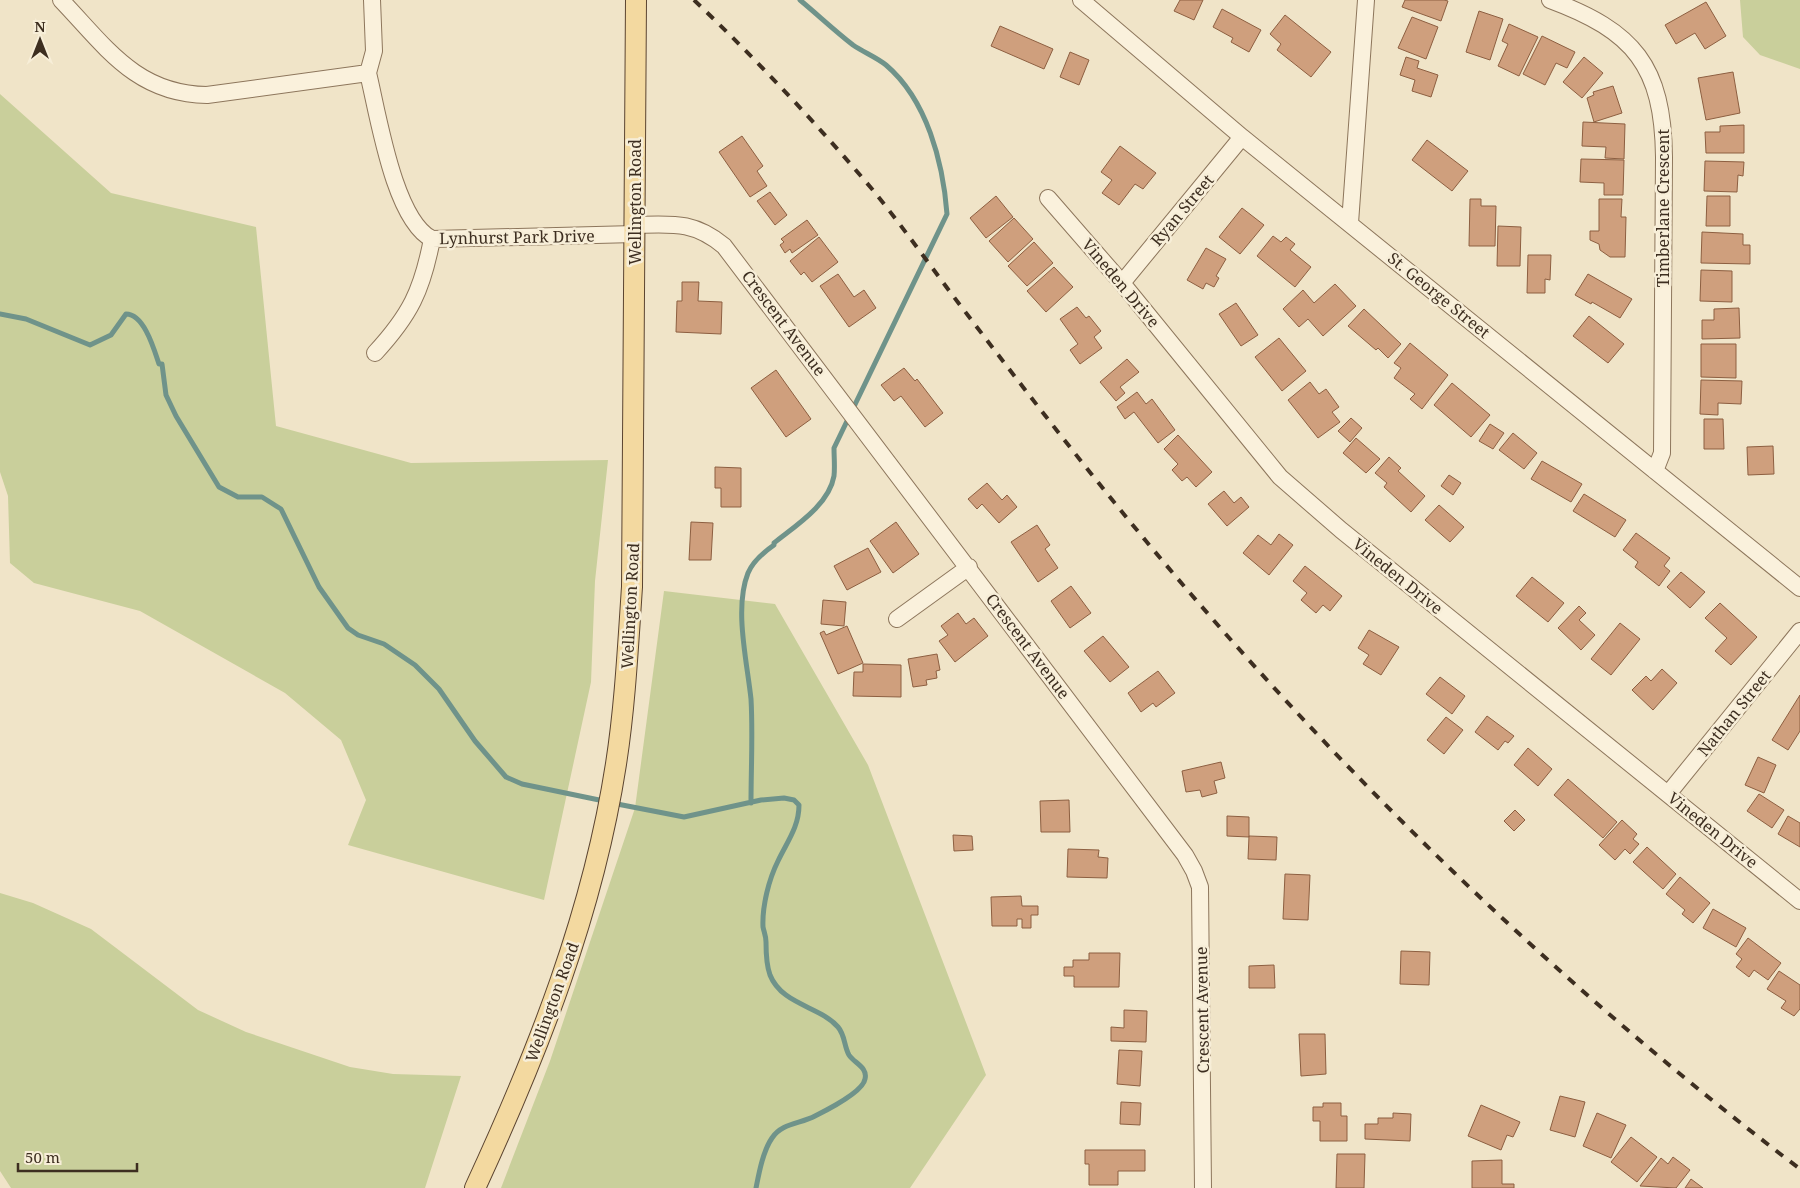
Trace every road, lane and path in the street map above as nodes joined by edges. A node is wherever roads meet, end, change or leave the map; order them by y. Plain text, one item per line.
1 (61, 0) edge
2 (372, 0) edge
3 (636, 0) edge
4 (1080, 0) edge
5 (1366, 0) edge
6 (1550, 0) edge
7 (368, 74) junction
8 (1242, 137) junction
9 (1048, 198) dead end
10 (1350, 223) junction
11 (635, 230) junction
12 (432, 239) junction
13 (1122, 283) junction
14 (375, 353) dead end
15 (1654, 470) junction
16 (968, 567) junction
17 (1800, 588) edge
18 (897, 619) dead end
19 (1800, 631) edge
20 (1668, 794) junction
21 (1800, 901) edge
22 (475, 1188) edge
23 (1203, 1188) edge

1 - 7 street
2 - 7 street, Lynhurst Park Drive
3 - 11 main road, Wellington Road
4 - 8 street, St. George Street
5 - 10 street
6 - 15 street, Timberlane Crescent
7 - 12 street, Lynhurst Park Drive
8 - 10 street, St. George Street
8 - 13 street, Ryan Street
9 - 13 street, Vineden Drive
10 - 15 street, St. George Street
11 - 12 street, Lynhurst Park Drive
11 - 16 street, Crescent Avenue
11 - 22 main road, Wellington Road
12 - 14 street
13 - 20 street, Vineden Drive
15 - 17 street, St. George Street
16 - 18 street
16 - 23 street, Crescent Avenue
19 - 20 street, Nathan Street
20 - 21 street, Vineden Drive

